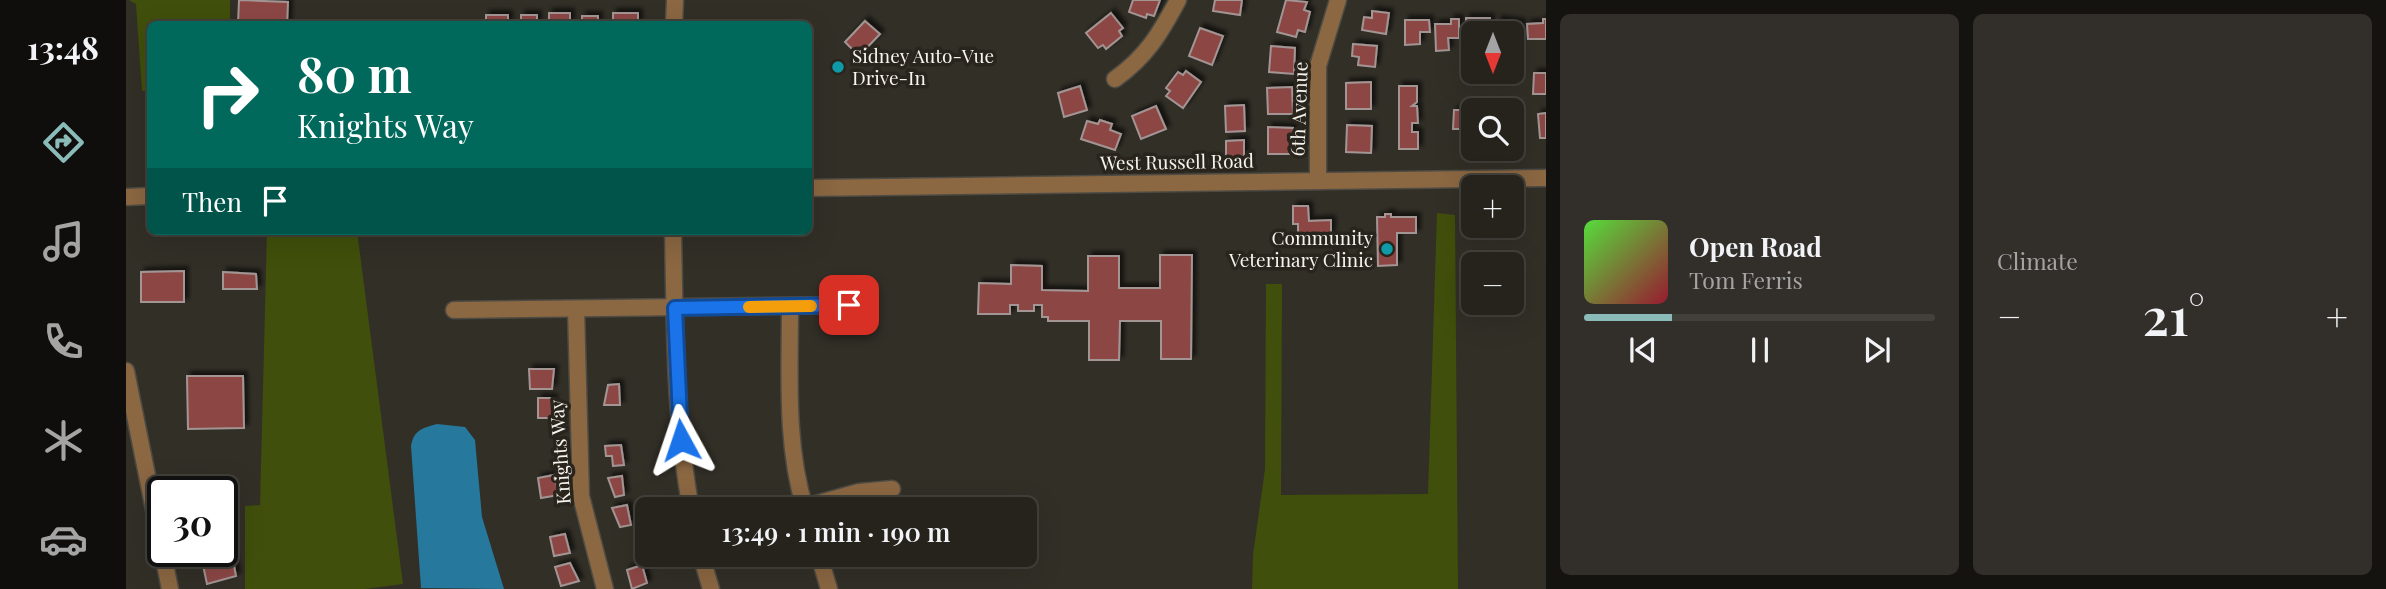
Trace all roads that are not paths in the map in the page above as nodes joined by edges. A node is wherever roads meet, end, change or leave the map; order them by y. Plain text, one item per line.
1 (675, 0) edge
2 (1178, 0) edge
3 (1338, 0) edge
4 (674, 21) edge
5 (1115, 79) dead end
6 (1546, 178) edge
7 (1318, 181) junction
8 (812, 188) edge
9 (147, 196) edge
10 (126, 197) edge
11 (673, 235) edge
12 (849, 305) dead end
13 (790, 307) junction
14 (675, 308) junction
15 (576, 309) junction
16 (454, 310) dead end
17 (126, 371) edge
18 (892, 489) dead end
19 (689, 497) edge
20 (801, 497) edge
21 (842, 497) edge
22 (705, 567) edge
23 (823, 567) edge
24 (170, 589) edge
25 (605, 589) edge
26 (711, 589) edge
27 (829, 589) edge

1 - 4 street
2 - 5 street
3 - 7 street, 6th Avenue
6 - 7 street, West Russell Road
7 - 8 street, West Russell Road
9 - 10 street
11 - 14 street
12 - 13 street
13 - 14 street
13 - 20 street
14 - 15 street
14 - 19 street
15 - 16 street
15 - 25 street, Knights Way
17 - 24 street
18 - 21 street
22 - 26 street
23 - 27 street

